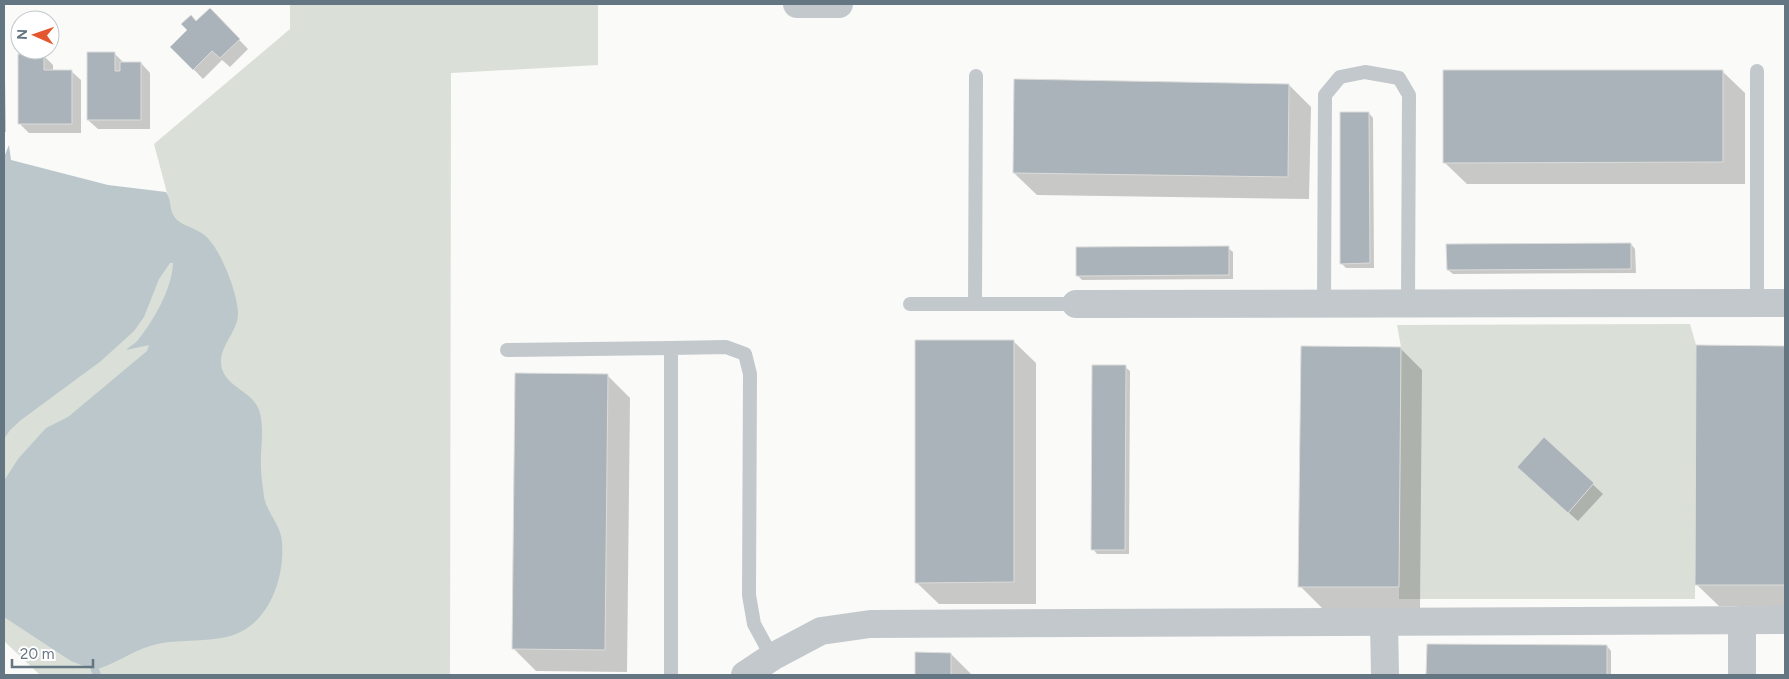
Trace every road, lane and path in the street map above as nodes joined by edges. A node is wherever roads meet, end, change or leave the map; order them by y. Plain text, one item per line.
1 (798, 4) edge
2 (839, 4) edge
3 (1757, 71) dead end
4 (976, 76) dead end
5 (1408, 303) junction
6 (1757, 303) junction
7 (1785, 303) edge
8 (910, 304) dead end
9 (975, 304) junction
10 (1076, 304) joint
11 (1324, 304) junction
12 (671, 348) junction
13 (507, 350) dead end
14 (1742, 620) junction
15 (1785, 620) edge
16 (1384, 622) junction
17 (772, 657) junction
18 (671, 675) edge
19 (745, 675) edge
20 (1385, 675) edge
21 (1742, 675) edge

1 - 2 street
3 - 6 lane
4 - 9 lane
5 - 6 street
5 - 11 street
5 - 11 lane
6 - 7 street
8 - 9 lane
9 - 10 lane
10 - 11 street
12 - 13 lane
12 - 17 lane
12 - 18 lane
14 - 15 street
14 - 16 street
14 - 21 street
16 - 17 street
16 - 20 street
17 - 19 street

